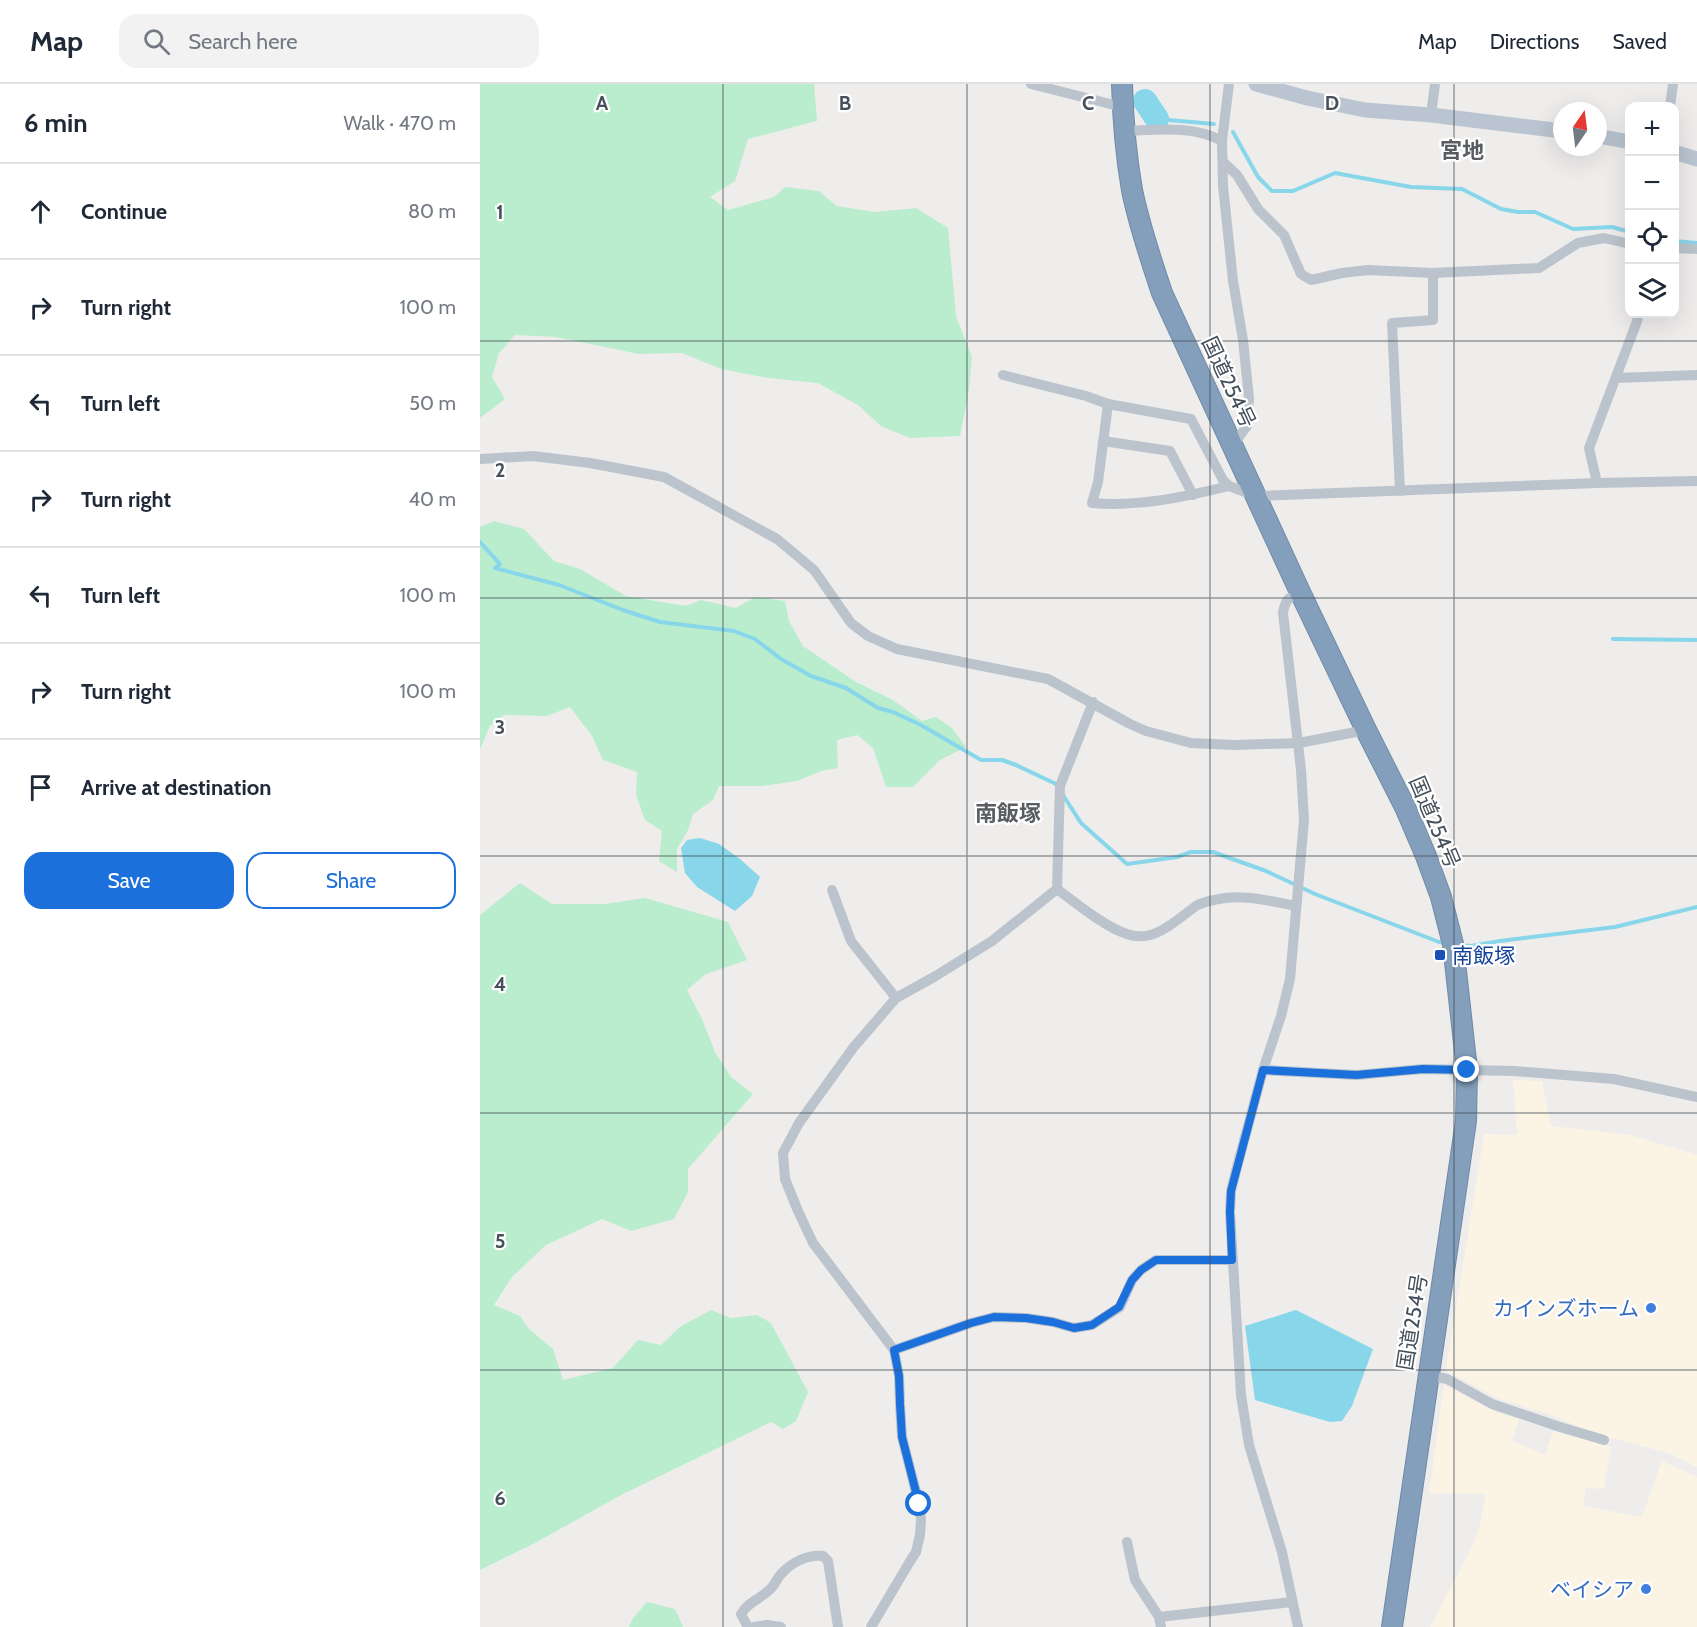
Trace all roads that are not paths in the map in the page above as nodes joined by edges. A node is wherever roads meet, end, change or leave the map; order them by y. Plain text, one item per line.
1 (1031, 84) edge
2 (1122, 84) edge
3 (1229, 84) edge
4 (1256, 84) edge
5 (1435, 84) edge
6 (1673, 84) edge
7 (1671, 102) edge
8 (1122, 107) junction
9 (1431, 115) junction
10 (1553, 130) edge
11 (1125, 131) junction
12 (1607, 138) edge
13 (1222, 141) junction
14 (1625, 141) edge
15 (1679, 154) edge
16 (1697, 159) edge
17 (1223, 162) junction
18 (1625, 243) edge
19 (1679, 248) edge
20 (1697, 249) edge
21 (1432, 273) junction
22 (1638, 318) edge
23 (1003, 375) dead end
24 (1697, 375) edge
25 (1616, 378) junction
26 (1108, 404) junction
27 (1103, 441) junction
28 (1233, 445) junction
29 (480, 459) edge
30 (1697, 482) edge
31 (1597, 483) junction
32 (1229, 486) junction
33 (1400, 490) junction
34 (1193, 495) junction
35 (1256, 496) junction
36 (1300, 592) junction
37 (1093, 702) junction
38 (1365, 730) junction
39 (1299, 743) junction
40 (832, 890) dead end
41 (1057, 890) junction
42 (1296, 906) junction
43 (896, 998) junction
44 (1263, 1070) junction
45 (1467, 1070) junction
46 (1697, 1097) edge
47 (1232, 1260) junction
48 (894, 1350) junction
49 (1428, 1375) junction
50 (1604, 1440) dead end
51 (1127, 1542) dead end
52 (1292, 1602) junction
53 (1160, 1622) edge
54 (748, 1627) edge
55 (754, 1627) edge
56 (781, 1627) edge
57 (838, 1627) edge
58 (871, 1627) edge
59 (1298, 1627) edge
60 (1392, 1627) edge

1 - 8 street
2 - 8 highway, 国道254号
3 - 13 street
4 - 9 street
5 - 9 street
6 - 7 street
8 - 11 highway, 国道254号
9 - 10 street
11 - 13 street
11 - 28 highway, 国道254号
12 - 14 street
13 - 17 street
15 - 16 street
17 - 21 street
17 - 28 street
18 - 21 street
19 - 20 street
21 - 33 street
22 - 25 street
23 - 26 street
24 - 25 street
25 - 31 street
26 - 27 street
26 - 32 street
27 - 34 street
27 - 34 street
28 - 35 highway, 国道254号
29 - 37 street
30 - 31 street
31 - 33 street
32 - 34 street
32 - 35 street
33 - 35 street
35 - 36 highway, 国道254号
36 - 38 highway, 国道254号
36 - 39 street
37 - 39 street
37 - 41 street
38 - 39 street
38 - 45 highway, 国道254号
39 - 42 street
40 - 43 street
41 - 42 street
41 - 43 street
42 - 44 street
43 - 48 street
44 - 45 street
44 - 47 street
45 - 46 street
45 - 49 highway, 国道254号
47 - 48 street
47 - 52 street
48 - 58 street
49 - 50 street
49 - 60 highway, 国道254号
51 - 53 street
52 - 53 street
52 - 59 street
54 - 57 street
55 - 56 street

